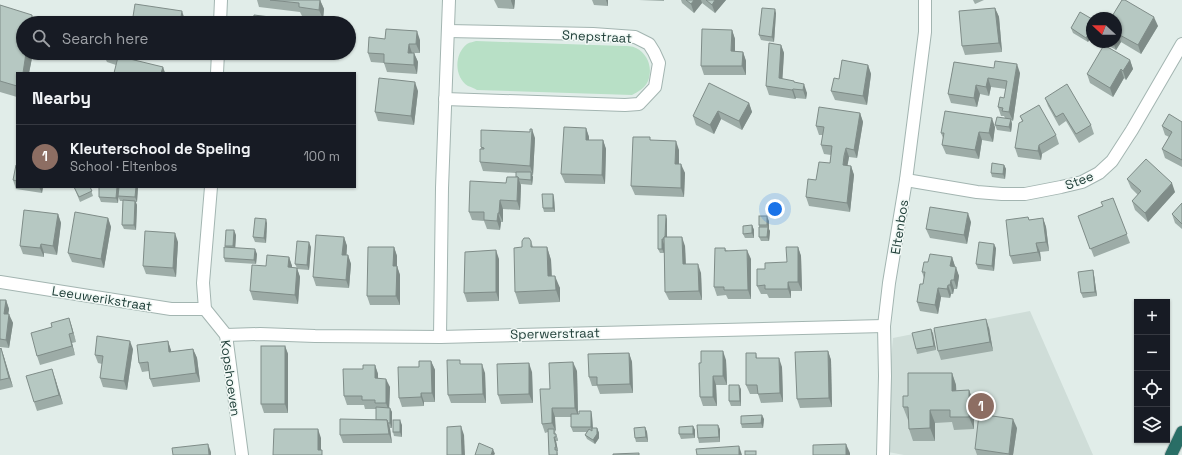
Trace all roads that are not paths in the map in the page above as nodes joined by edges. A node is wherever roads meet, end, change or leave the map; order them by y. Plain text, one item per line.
1 (221, 0) edge
2 (449, 0) edge
3 (925, 0) edge
4 (220, 16) edge
5 (448, 31) junction
6 (1182, 44) edge
7 (218, 60) edge
8 (217, 72) edge
9 (446, 100) junction
10 (906, 180) junction
11 (211, 188) edge
12 (0, 282) edge
13 (205, 309) junction
14 (884, 326) junction
15 (226, 335) junction
16 (440, 337) junction
17 (1182, 432) edge
18 (242, 455) edge
19 (883, 455) edge
20 (1171, 455) edge

1 - 4 street
2 - 5 street
3 - 10 street, Eltenbos
5 - 9 street
5 - 9 street, Snepstraat
6 - 10 street, Stee
7 - 8 street
9 - 16 street
10 - 14 street, Eltenbos
11 - 13 street
12 - 13 street, Leeuwerikstraat
13 - 15 street, Kopshoeven
14 - 16 street, Sperwerstraat
14 - 19 street, Eltenbos
15 - 16 street, Sperwerstraat
15 - 18 street, Kopshoeven
17 - 20 highway

